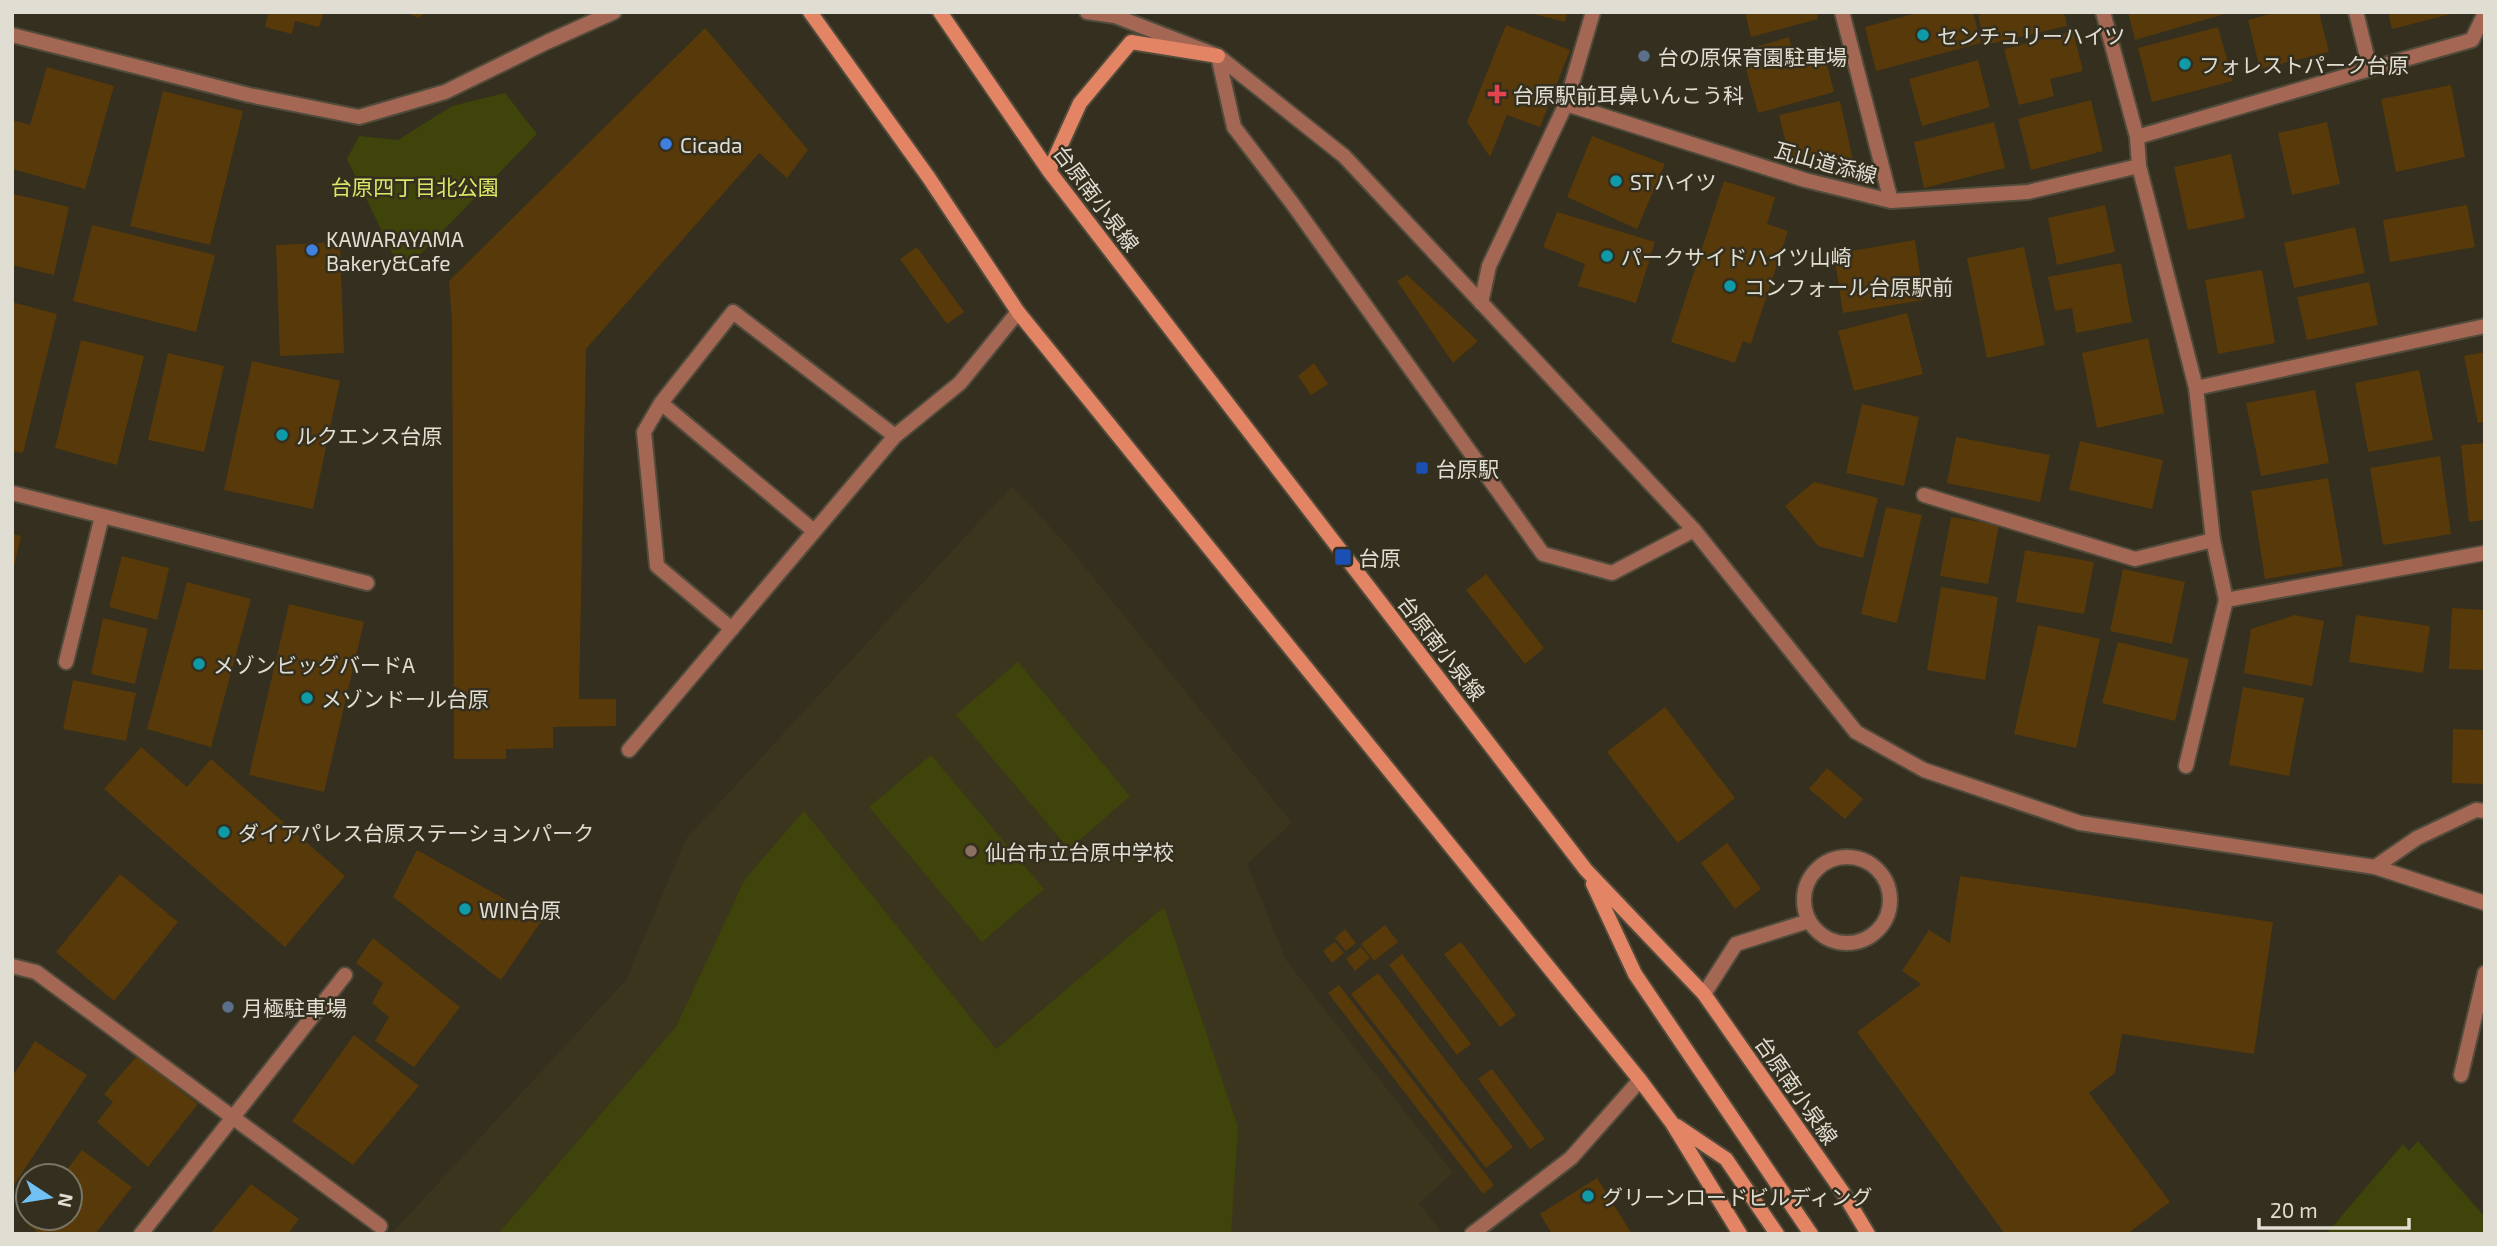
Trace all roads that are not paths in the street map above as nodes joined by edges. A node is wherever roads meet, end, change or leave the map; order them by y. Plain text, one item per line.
1 (614, 12) edge
2 (810, 12) edge
3 (940, 12) edge
4 (1087, 12) edge
5 (1593, 12) edge
6 (1842, 12) edge
7 (2103, 12) edge
8 (2356, 12) edge
9 (2485, 13) edge
10 (12, 34) edge
11 (1218, 57) junction
12 (2371, 69) junction
13 (1566, 104) junction
14 (2137, 137) junction
15 (2139, 166) junction
16 (1049, 171) junction
17 (1891, 201) junction
18 (1481, 303) junction
19 (1018, 312) junction
20 (2485, 326) edge
21 (2196, 388) junction
22 (661, 403) junction
23 (895, 436) junction
24 (12, 493) edge
25 (1924, 495) dead end
26 (102, 516) junction
27 (1694, 530) junction
28 (814, 531) junction
29 (2213, 541) junction
30 (2485, 553) edge
31 (367, 583) dead end
32 (2226, 600) junction
33 (732, 629) junction
34 (66, 662) dead end
35 (629, 750) dead end
36 (2186, 766) dead end
37 (2485, 811) edge
38 (2375, 867) junction
39 (1586, 870) junction
40 (2485, 903) edge
41 (1809, 921) junction
42 (12, 966) edge
43 (2485, 973) edge
44 (345, 975) dead end
45 (1704, 994) junction
46 (2460, 1075) dead end
47 (1640, 1080) junction
48 (231, 1118) junction
49 (1672, 1123) junction
50 (380, 1226) dead end
51 (141, 1234) edge
52 (1472, 1234) edge
53 (1740, 1234) edge
54 (1777, 1234) edge
55 (1811, 1234) edge
56 (1868, 1234) edge

1 - 10 street
2 - 19 street
3 - 16 street, 台原南小泉線
4 - 11 street
5 - 13 street
6 - 17 street
7 - 14 street
8 - 12 street
9 - 12 street
11 - 16 street
11 - 18 street
11 - 27 street
12 - 14 street
13 - 17 street, 瓦山道添線
13 - 18 street
14 - 15 street
15 - 17 street, 瓦山道添線
15 - 21 street
16 - 39 street, 台原南小泉線
18 - 27 street
19 - 23 street
19 - 47 street
20 - 21 street
21 - 29 street
22 - 23 street
22 - 28 street
22 - 33 street
23 - 28 street
24 - 26 street
25 - 29 street
26 - 31 street
26 - 34 street
27 - 38 street
28 - 33 street
29 - 32 street
30 - 32 street
32 - 36 street
33 - 35 street
37 - 38 street
38 - 40 street
39 - 45 street, 台原南小泉線
39 - 55 street
41 - 41 street
41 - 45 street
42 - 48 street
43 - 46 street
44 - 48 street
45 - 56 street, 台原南小泉線
47 - 49 street
47 - 52 street
48 - 50 street
48 - 51 street
49 - 53 street
49 - 54 street

